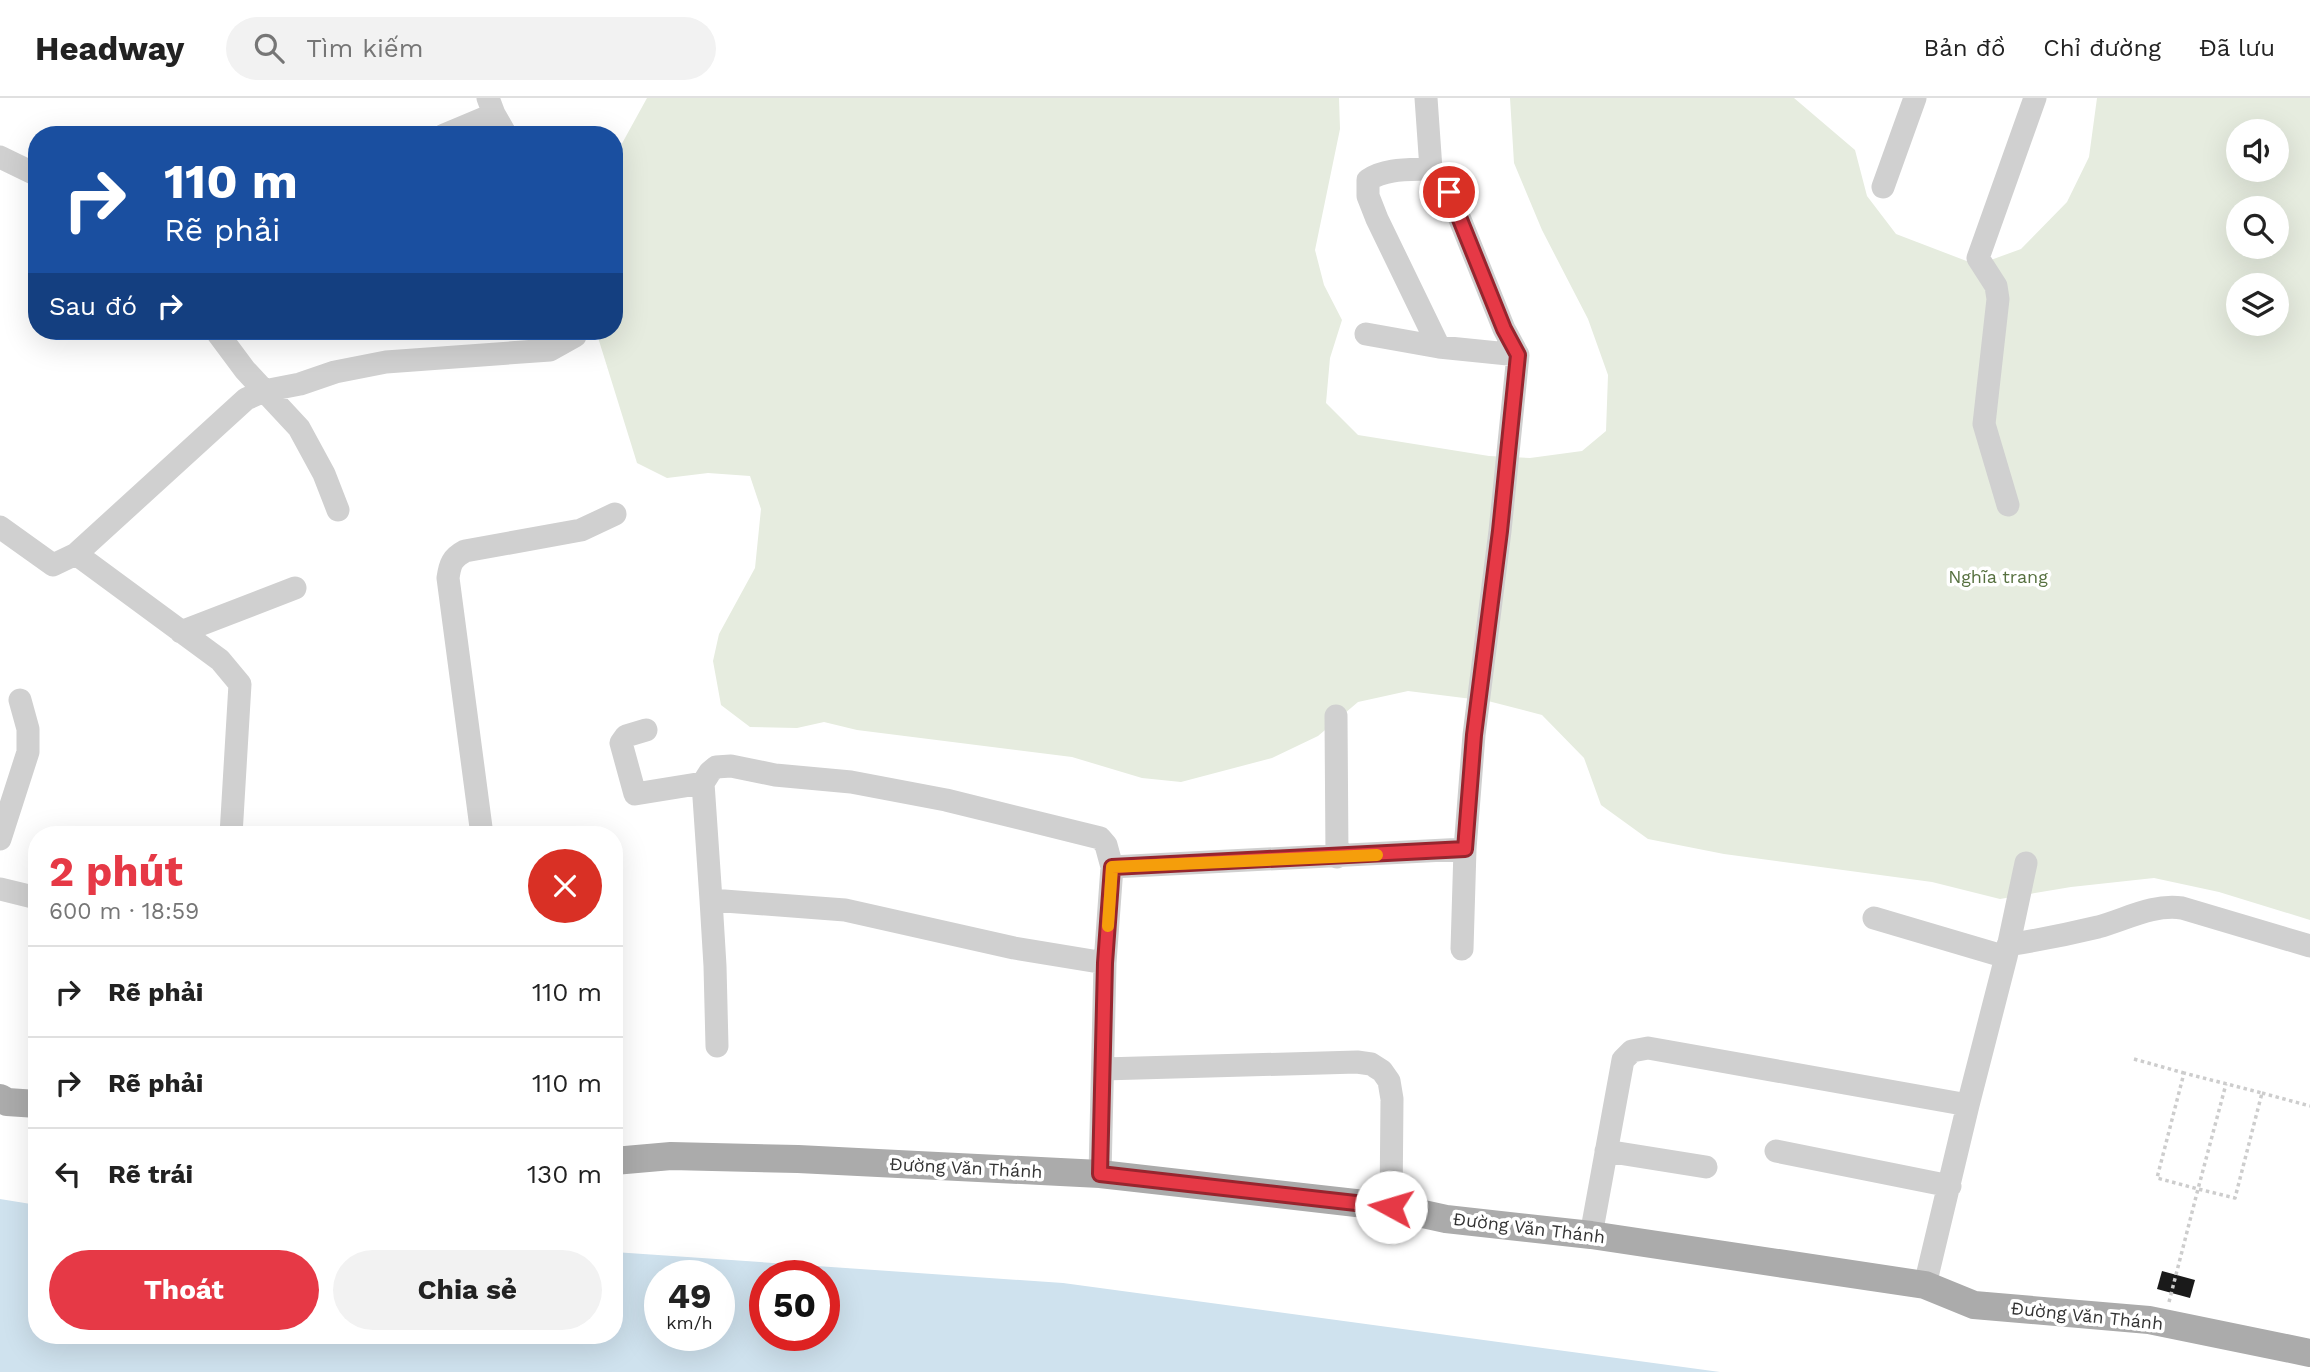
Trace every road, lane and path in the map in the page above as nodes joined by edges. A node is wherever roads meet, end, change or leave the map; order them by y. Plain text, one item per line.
1 (1426, 98) edge
2 (1915, 98) edge
3 (2035, 98) edge
4 (491, 106) edge
5 (459, 126) edge
6 (501, 126) edge
7 (0, 157) edge
8 (1431, 169) junction
9 (28, 171) edge
10 (1883, 187) dead end
11 (1366, 334) dead end
12 (223, 340) edge
13 (568, 340) edge
14 (1439, 347) junction
15 (1518, 355) junction
16 (264, 391) junction
17 (2008, 505) dead end
18 (338, 510) dead end
19 (615, 514) dead end
20 (0, 527) edge
21 (76, 554) junction
22 (295, 588) dead end
23 (181, 632) junction
24 (20, 700) dead end
25 (1336, 716) dead end
26 (646, 730) dead end
27 (704, 783) junction
28 (232, 826) edge
29 (481, 826) edge
30 (0, 839) edge
31 (1465, 849) junction
32 (1337, 857) junction
33 (2026, 863) dead end
34 (1112, 867) junction
35 (0, 889) edge
36 (28, 896) edge
37 (711, 900) junction
38 (1874, 918) dead end
39 (2310, 946) edge
40 (1462, 949) dead end
41 (2007, 951) junction
42 (1105, 963) junction
43 (717, 1046) dead end
44 (2134, 1059) dead end
45 (1103, 1069) junction
46 (2184, 1073) junction
47 (2226, 1084) junction
48 (2262, 1093) junction
49 (0, 1098) edge
50 (28, 1103) edge
51 (1968, 1105) junction
52 (2310, 1106) edge
53 (1606, 1151) junction
54 (1776, 1151) dead end
55 (623, 1160) edge
56 (1706, 1167) dead end
57 (1100, 1174) junction
58 (1950, 1186) junction
59 (2198, 1189) junction
60 (1391, 1207) junction
61 (1591, 1235) junction
62 (1925, 1286) junction
63 (2163, 1323) junction
64 (2310, 1353) edge

1 - 8 street
2 - 10 street
3 - 17 street
4 - 5 street
4 - 6 street
7 - 9 street
8 - 14 street
8 - 15 street
11 - 14 street
12 - 16 street
13 - 16 street
14 - 15 street
15 - 31 street
16 - 18 street
16 - 21 street
19 - 29 street
20 - 21 street
21 - 23 street
22 - 23 street
23 - 28 street
24 - 30 street
25 - 32 street
26 - 27 street
27 - 34 street
27 - 37 street
31 - 32 street
31 - 40 street
32 - 34 street
33 - 41 street
34 - 42 street
35 - 36 street
37 - 42 street
37 - 43 street
38 - 41 street
39 - 41 street
41 - 51 street
42 - 45 street
44 - 46 path
45 - 57 street
45 - 60 street
46 - 47 path
46 - 59 path
47 - 48 path
47 - 59 path
48 - 52 path
48 - 59 path
49 - 50 main road
51 - 53 street
51 - 58 street
53 - 56 street
53 - 61 street
54 - 58 street
55 - 57 main road, Đường Văn Thánh
57 - 60 main road, Đường Văn Thánh
58 - 62 street
59 - 63 path
60 - 61 main road, Đường Văn Thánh
61 - 62 main road, Đường Văn Thánh
62 - 63 main road, Đường Văn Thánh
63 - 64 main road, Đường Văn Thánh

